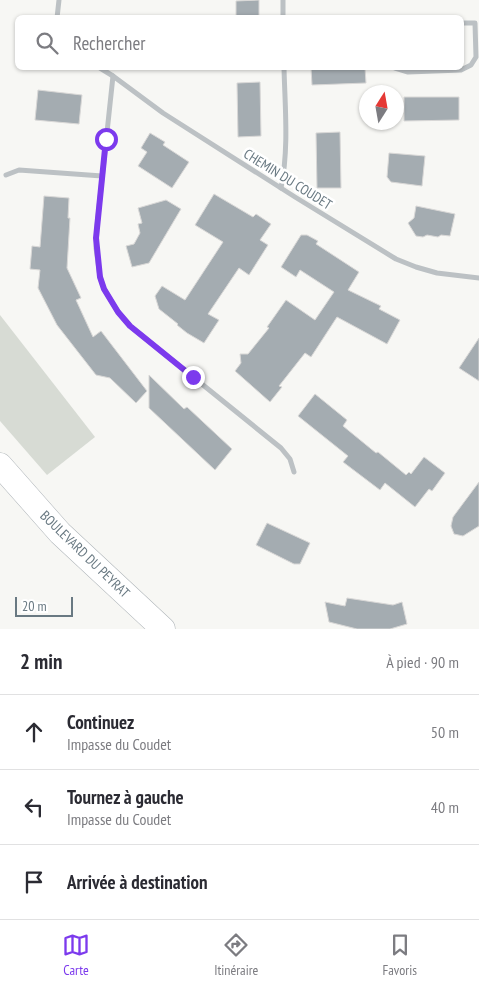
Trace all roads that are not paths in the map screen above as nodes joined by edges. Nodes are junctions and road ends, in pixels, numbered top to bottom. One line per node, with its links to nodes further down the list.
1 (58, 0): 3 (street)
2 (283, 0): 4 (street)
3 (57, 15)
4 (283, 15)
5 (464, 23): 6 (street)
6 (464, 68)
7 (103, 70): 11 (street, CHEMIN DU COUDET)
8 (284, 70): 14 (street)
9 (402, 70): 10 (street)
10 (461, 70)
11 (113, 76): 13 (street); 14 (street, CHEMIN DU COUDET)
12 (6, 175): 13 (street)
13 (102, 176): 17 (street)
14 (281, 188): 15 (street, CHEMIN DU COUDET)
15 (479, 278)
16 (0, 465): 18 (main road, BOULEVARD DU PEYRAT)
17 (294, 472)
18 (161, 626)

